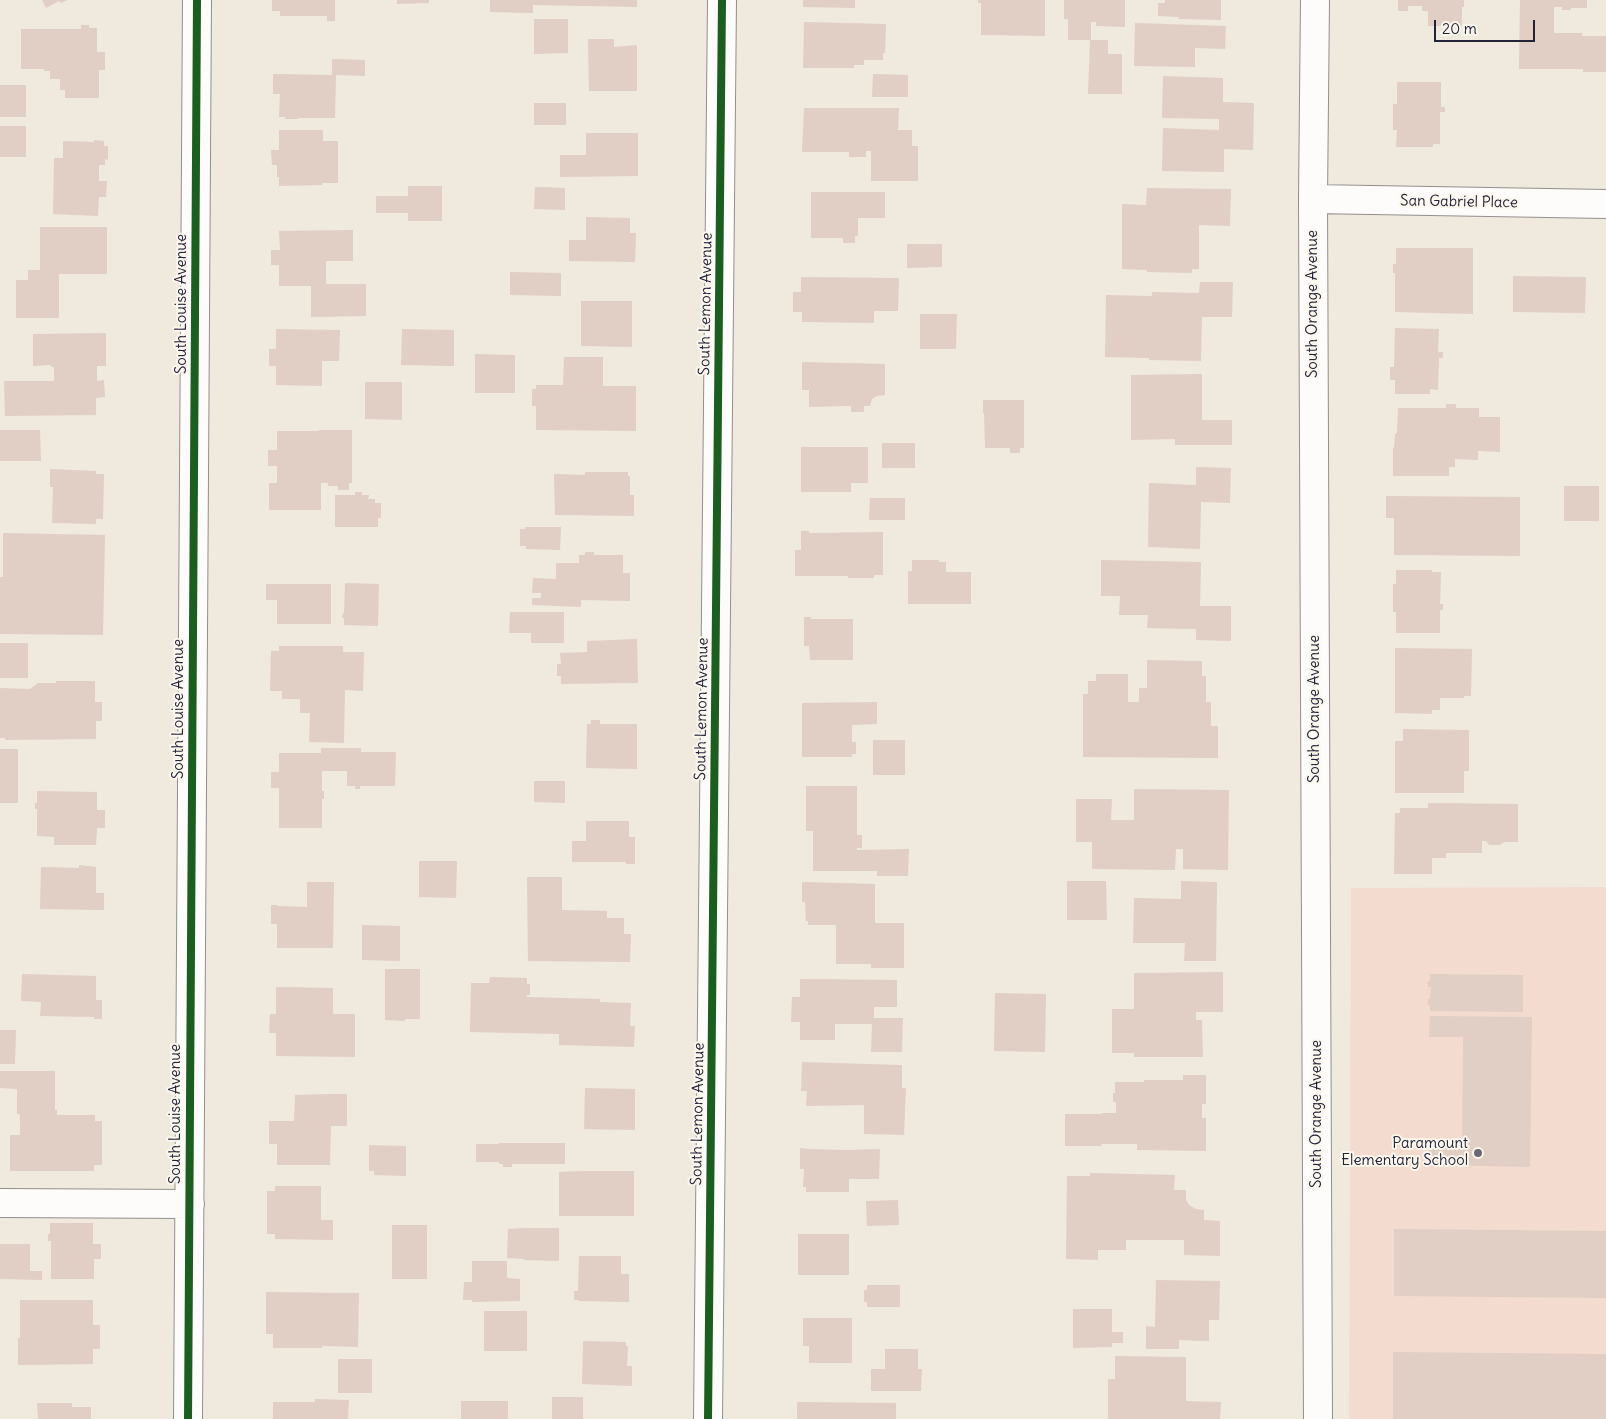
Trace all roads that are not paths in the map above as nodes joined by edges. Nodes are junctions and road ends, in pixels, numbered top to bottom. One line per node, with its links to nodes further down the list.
1 (198, 0): 7 (street, South Louise Avenue)
2 (722, 0): 9 (street, South Lemon Avenue)
3 (1315, 0): 4 (street, South Orange Avenue)
4 (1313, 199): 5 (street, San Gabriel Place); 10 (street, South Orange Avenue)
5 (1606, 204)
6 (0, 1202): 7 (street)
7 (190, 1204): 8 (street, South Louise Avenue)
8 (188, 1419)
9 (708, 1419)
10 (1318, 1419)

